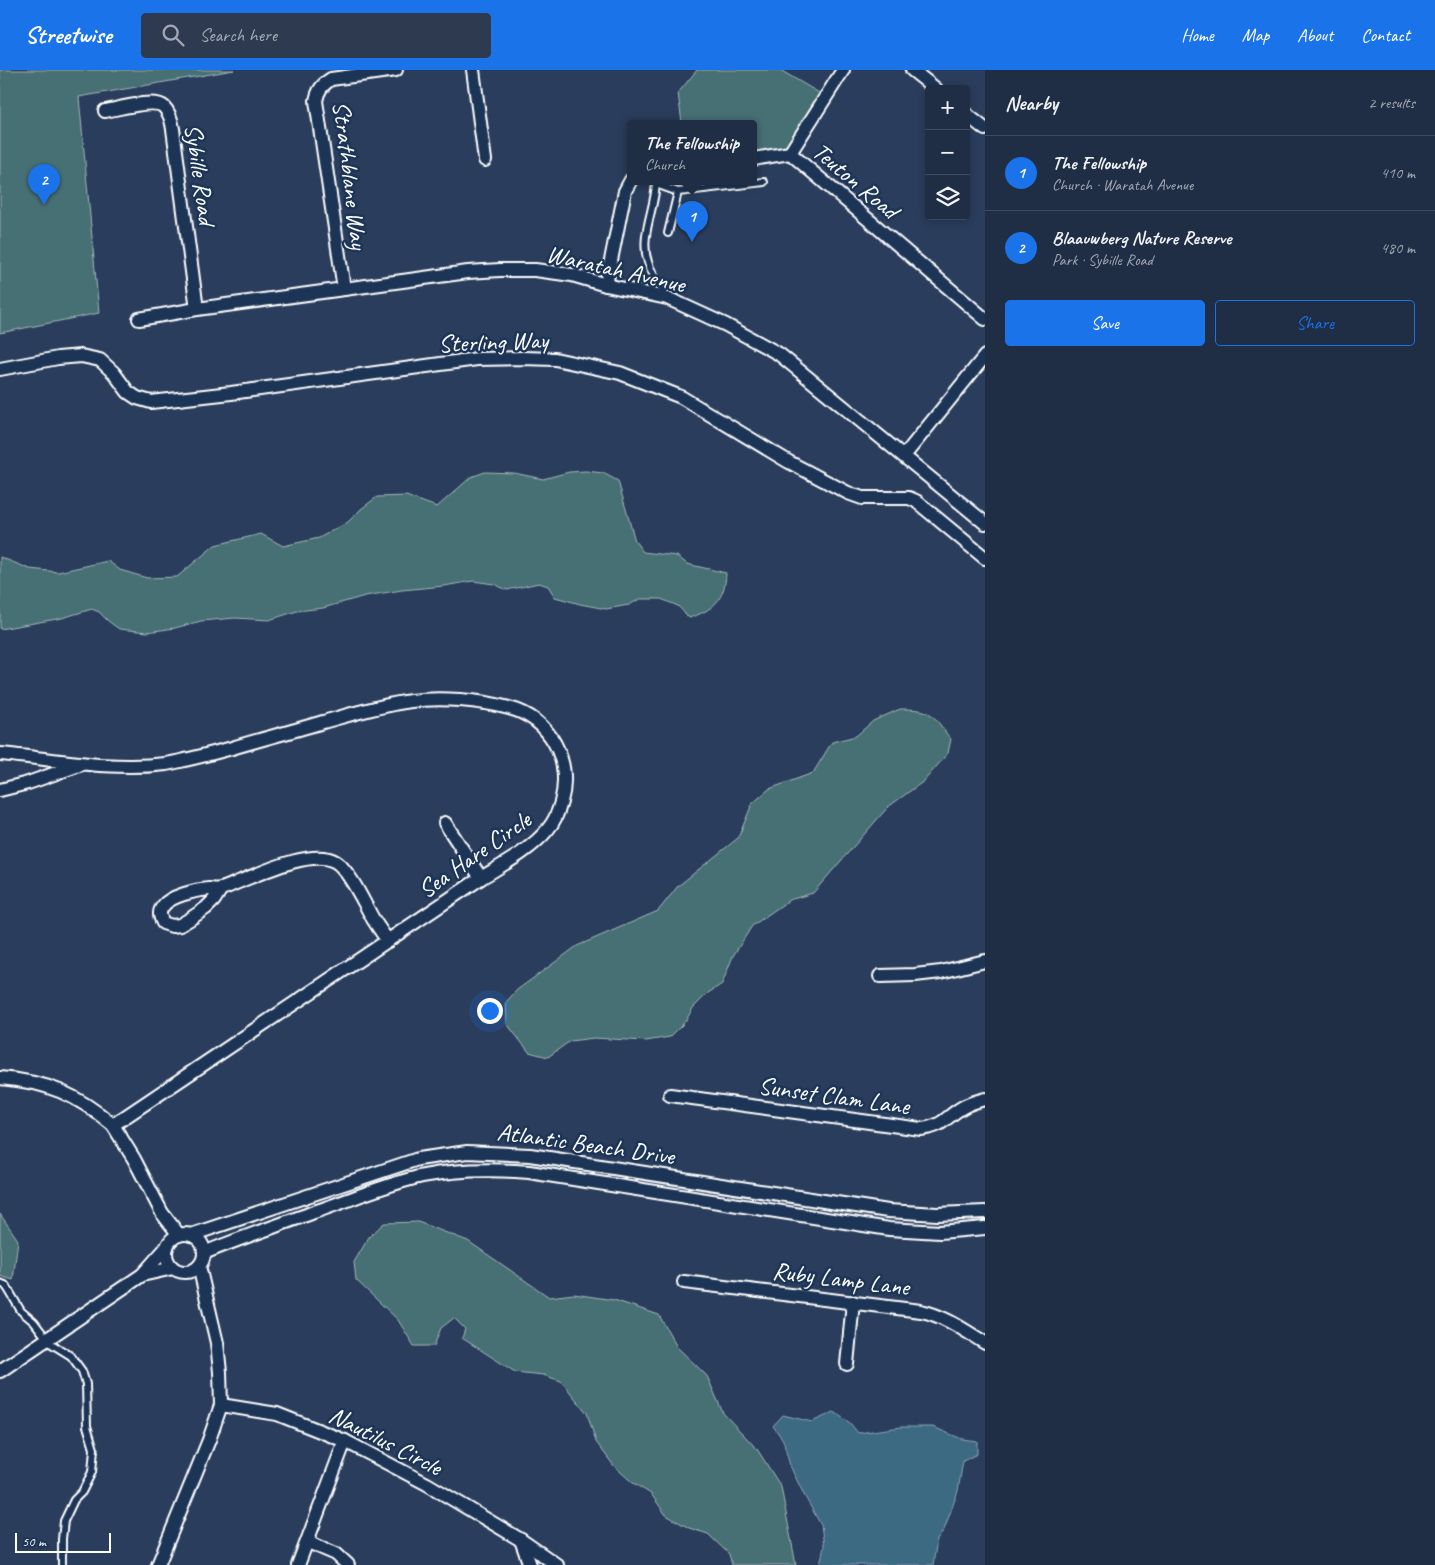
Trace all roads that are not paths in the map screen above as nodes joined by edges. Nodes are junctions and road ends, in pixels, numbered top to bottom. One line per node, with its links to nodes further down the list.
1 (396, 70): 21 (street, Strathblane Way)
2 (474, 70): 11 (street)
3 (843, 70): 9 (street)
4 (912, 70): 5 (street)
5 (931, 85)
6 (105, 111): 23 (street, Sybille Road)
7 (970, 117): 8 (street)
8 (985, 129)
9 (790, 154): 10 (street); 25 (street, Teuton Road)
10 (757, 158)
11 (485, 160)
12 (757, 182): 13 (lane)
13 (764, 182)
14 (628, 185): 20 (street)
15 (655, 185): 22 (lane)
16 (663, 185): 18 (lane)
17 (725, 185): 18 (lane)
18 (678, 192): 19 (lane)
19 (668, 233)
20 (606, 285): 21 (street, Waratah Avenue); 22 (street, Waratah Avenue)
21 (344, 288): 23 (street, Waratah Avenue)
22 (667, 298): 28 (street, Waratah Avenue)
23 (197, 309): 24 (street, Waratah Avenue)
24 (139, 319)
25 (985, 319)
26 (985, 356): 28 (street)
27 (0, 369): 30 (street, Sterling Way)
28 (904, 456): 29 (street, Waratah Avenue)
29 (985, 523)
30 (985, 558)
31 (0, 754): 32 (street, Sea Hare Circle)
32 (82, 764): 33 (street, Sea Hare Circle); 35 (street, Sea Hare Circle)
33 (0, 790)
34 (445, 823): 35 (street)
35 (481, 878): 37 (street, Sea Hare Circle)
36 (221, 889): 37 (street)
37 (388, 941): 43 (street, Sea Hare Circle)
38 (985, 961): 39 (street)
39 (880, 976)
40 (0, 1078): 43 (street)
41 (670, 1094): 42 (street, Sunset Clam Lane)
42 (985, 1099)
43 (113, 1125): 54 (street)
44 (530, 1154): 45 (street); 46 (street, Atlantic Beach Drive); 47 (street, Atlantic Beach Drive)
45 (529, 1172): 48 (street, Atlantic Beach Drive); 49 (street, Atlantic Beach Drive)
46 (370, 1176): 48 (street); 54 (street, Atlantic Beach Drive)
47 (702, 1182): 49 (street); 50 (street, Atlantic Beach Drive)
48 (376, 1191): 55 (street, Atlantic Beach Drive)
49 (698, 1199): 52 (street, Atlantic Beach Drive)
50 (872, 1208): 51 (street, Atlantic Beach Drive); 52 (street)
51 (985, 1212)
52 (870, 1225): 53 (street, Atlantic Beach Drive)
53 (985, 1228)
54 (177, 1240): 55 (street); 56 (street); 58 (street, Atlantic Beach Drive)
55 (204, 1253): 57 (street)
56 (173, 1268): 57 (street); 58 (street, Atlantic Beach Drive)
57 (194, 1269): 66 (street)
58 (142, 1275): 62 (street, Atlantic Beach Drive)
59 (684, 1282): 61 (street, Ruby Lamp Lane)
60 (0, 1284): 62 (lane)
61 (853, 1302): 63 (street, Ruby Lamp Lane); 64 (street)
62 (47, 1339): 65 (street, Atlantic Beach Drive); 70 (lane)
63 (985, 1343)
64 (847, 1364)
65 (0, 1371)
66 (221, 1405): 67 (street, Nautilus Circle); 71 (street)
67 (345, 1441): 68 (street, Nautilus Circle); 69 (street)
68 (521, 1540): 74 (street); 75 (street, Nautilus Circle)
69 (308, 1542): 72 (street); 73 (street)
70 (62, 1565)
71 (158, 1565)
72 (298, 1565)
73 (348, 1565)
74 (530, 1565)
75 (557, 1565)

